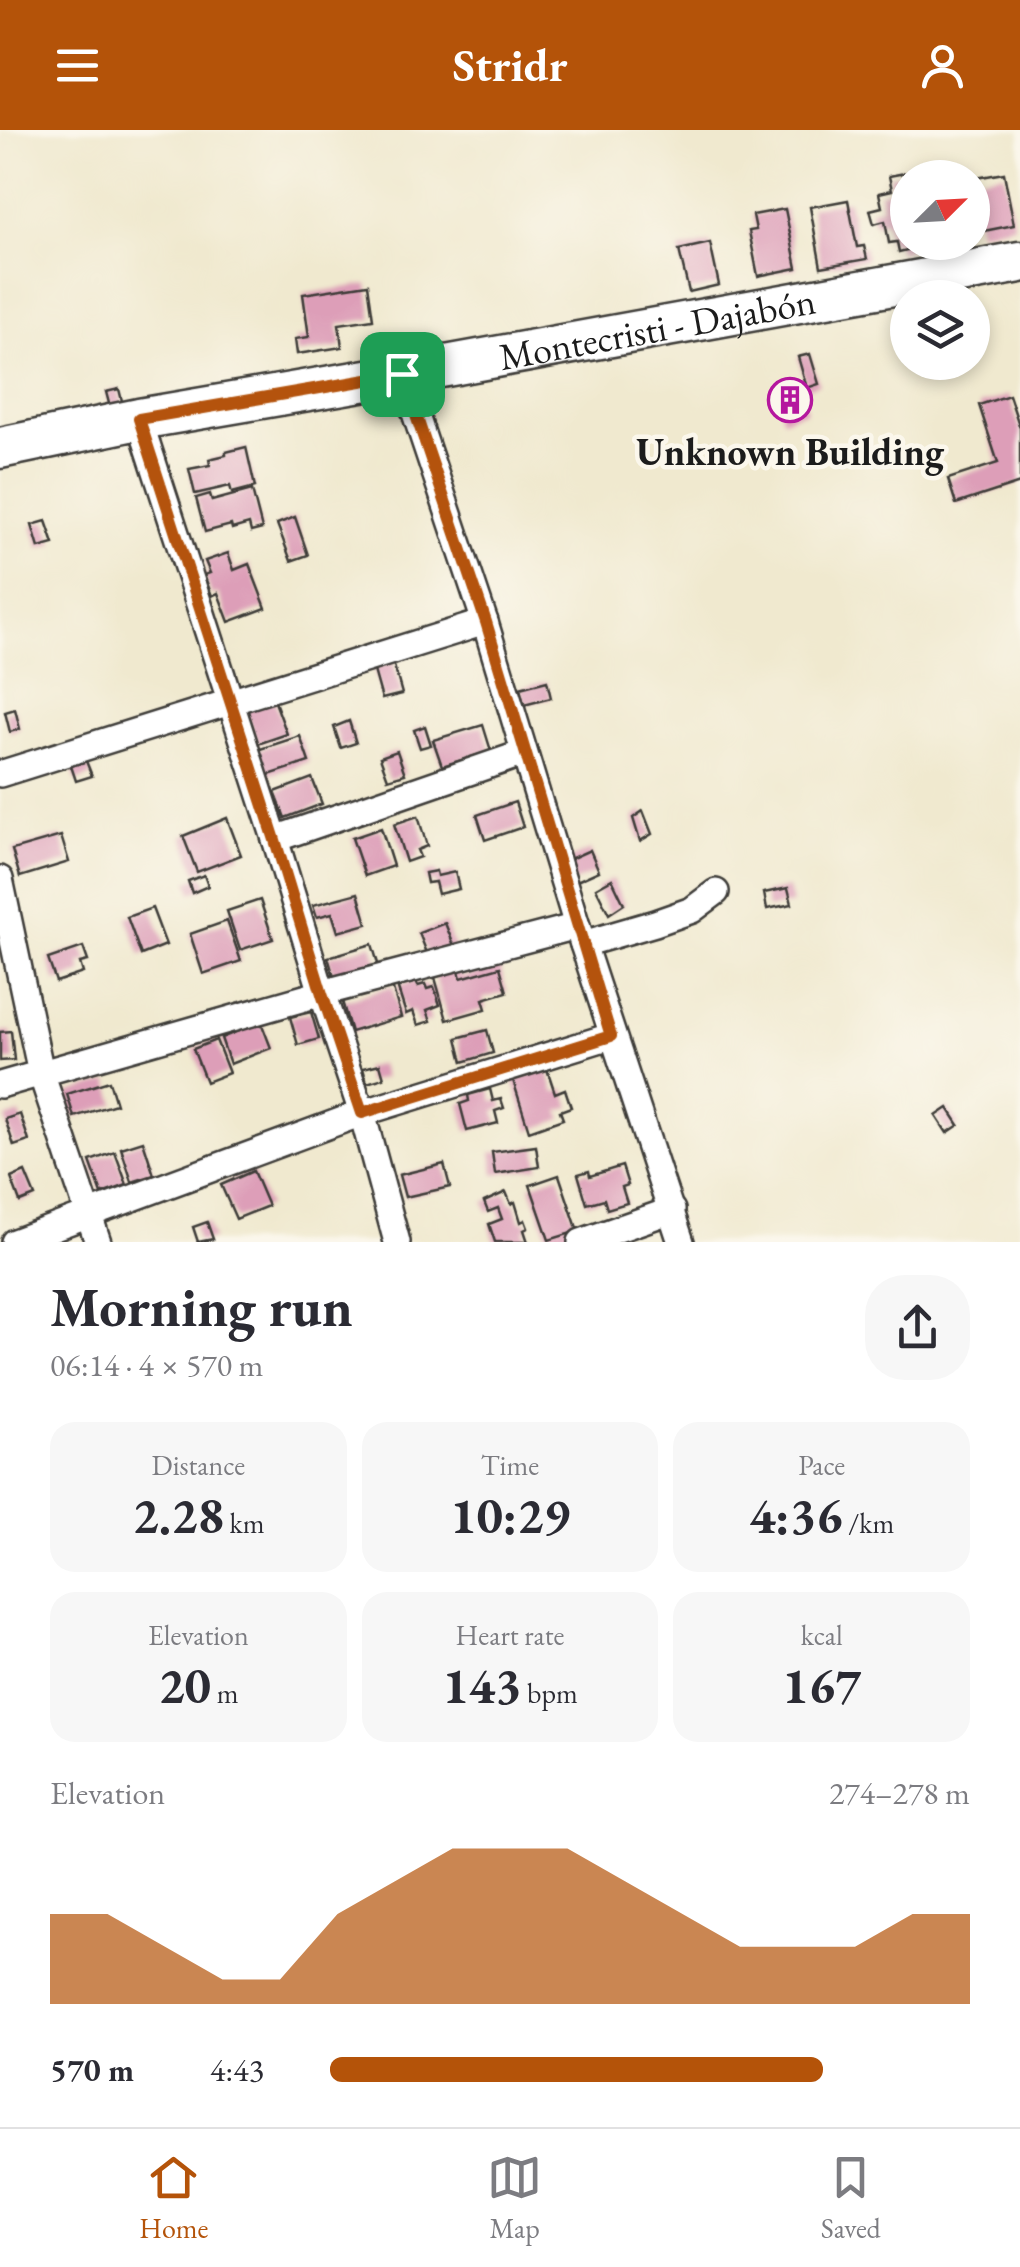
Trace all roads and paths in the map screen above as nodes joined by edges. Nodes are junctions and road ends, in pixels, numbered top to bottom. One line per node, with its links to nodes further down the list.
1 (1020, 262): 2 (main road, Montecristi - Dajabón)
2 (402, 374): 3 (main road, Montecristi - Dajabón); 5 (street)
3 (139, 419): 4 (main road, Montecristi - Dajabón); 6 (street)
4 (0, 448)
5 (486, 622): 6 (street); 7 (street)
6 (230, 703): 8 (street); 9 (street)
7 (524, 752): 9 (street); 12 (street)
8 (0, 774)
9 (275, 840): 13 (street)
10 (0, 879): 15 (street)
11 (716, 892): 12 (street)
12 (580, 935): 13 (street); 14 (street)
13 (322, 994): 15 (street); 17 (street)
14 (611, 1036): 17 (street); 18 (street)
15 (40, 1072): 16 (street); 19 (street)
16 (0, 1085)
17 (362, 1113): 19 (street); 22 (street)
18 (672, 1210): 23 (street); 24 (street)
19 (90, 1213): 20 (street); 21 (street)
20 (14, 1242)
21 (98, 1242)
22 (397, 1242)
23 (581, 1242)
24 (682, 1242)

